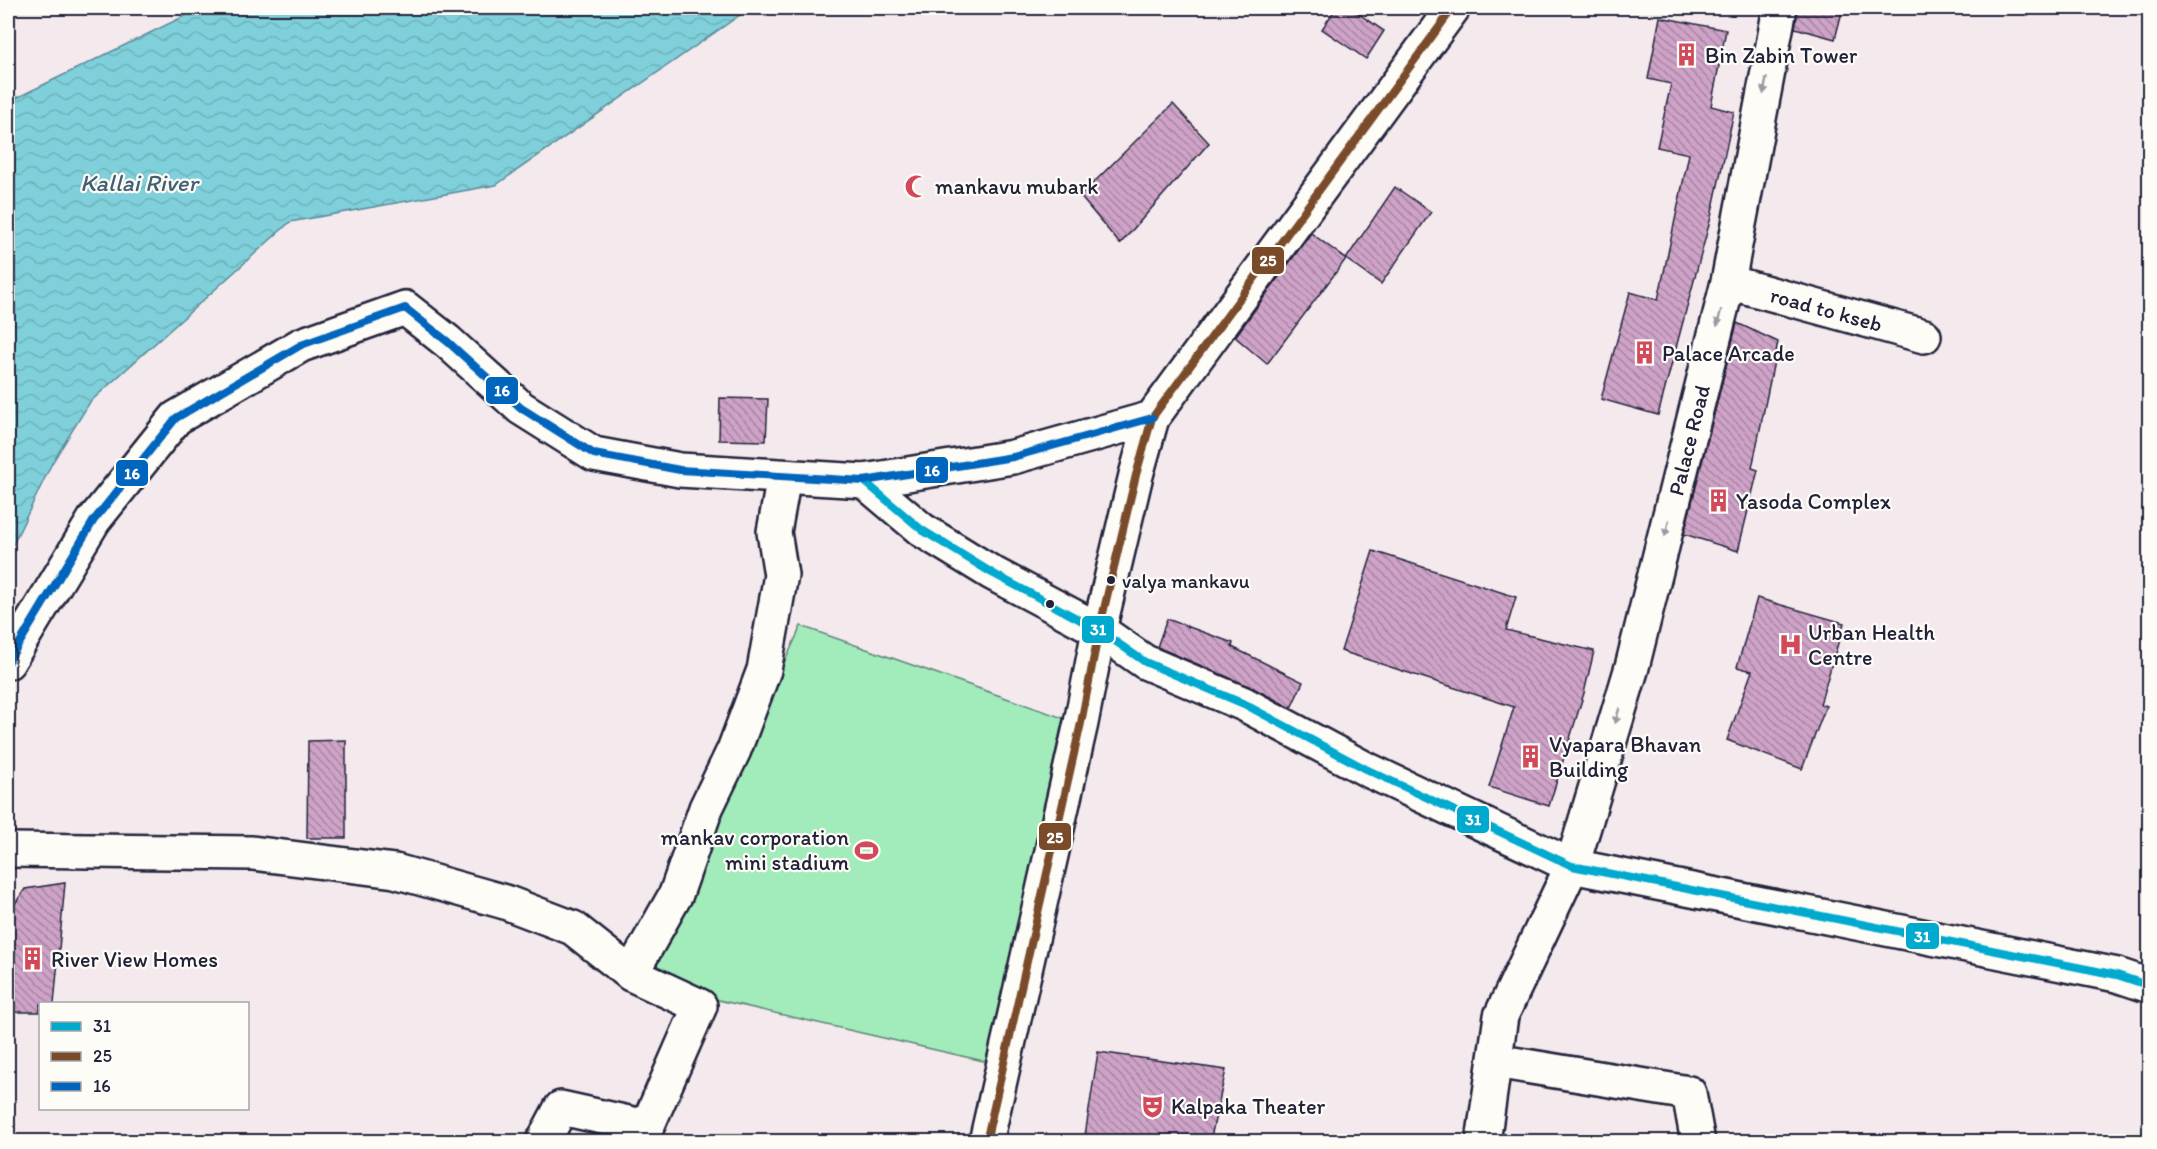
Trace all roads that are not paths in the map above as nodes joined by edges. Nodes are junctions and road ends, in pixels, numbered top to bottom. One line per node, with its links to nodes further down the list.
1 (1453, 8): 5 (street)
2 (1780, 8): 3 (street, Palace Road, one-way to 3)
3 (1728, 282): 4 (street, road to kseb); 11 (street, Palace Road, one-way to 11)
4 (1924, 336)
5 (1152, 418): 7 (street); 8 (street)
6 (784, 477): 7 (street); 9 (street); 12 (street)
7 (864, 481): 8 (street)
8 (1099, 630): 11 (street); 16 (street)
9 (8, 662)
10 (8, 850): 12 (street)
11 (1572, 866): 13 (street); 14 (street, Palace Road)
12 (631, 974): 15 (street)
13 (2150, 986)
14 (1495, 1061): 17 (street, Palace Road); 18 (street)
15 (543, 1142)
16 (986, 1142)
17 (1483, 1142)
18 (1698, 1142)

